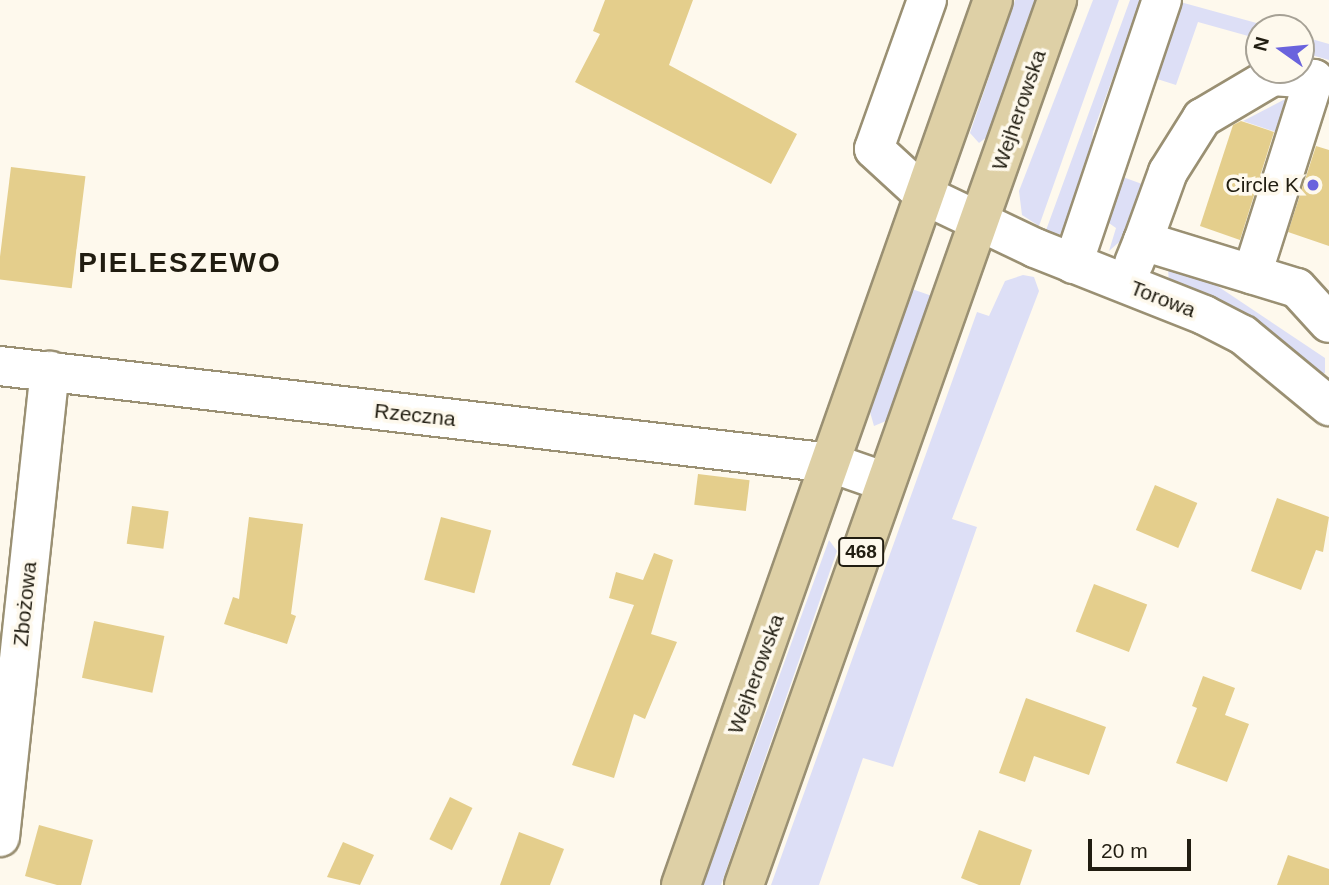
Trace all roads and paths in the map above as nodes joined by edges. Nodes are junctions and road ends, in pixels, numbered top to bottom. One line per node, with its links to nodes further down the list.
1 (927, 0): 5 (street)
2 (993, 0): 5 (main road, Wejherowska / 468)
3 (1058, 0): 6 (main road, Wejherowska / 468)
4 (1162, 0): 8 (street)
5 (924, 195): 6 (street); 15 (main road, Wejherowska / 468)
6 (980, 219): 8 (street, Torowa); 16 (main road, Wejherowska / 468)
7 (1143, 241): 9 (street); 9 (street); 10 (street)
8 (1073, 264): 10 (street, Torowa)
9 (1252, 274): 11 (street)
10 (1126, 284): 14 (street, Torowa)
11 (1329, 323)
12 (0, 366): 13 (street, Rzeczna)
13 (50, 371): 15 (street, Rzeczna); 17 (street, Zbożowa)
14 (1329, 406)
15 (831, 463): 16 (street); 18 (main road, Wejherowska / 468)
16 (886, 482): 19 (main road, Wejherowska / 468)
17 (0, 838)
18 (681, 885)
19 (744, 885)

